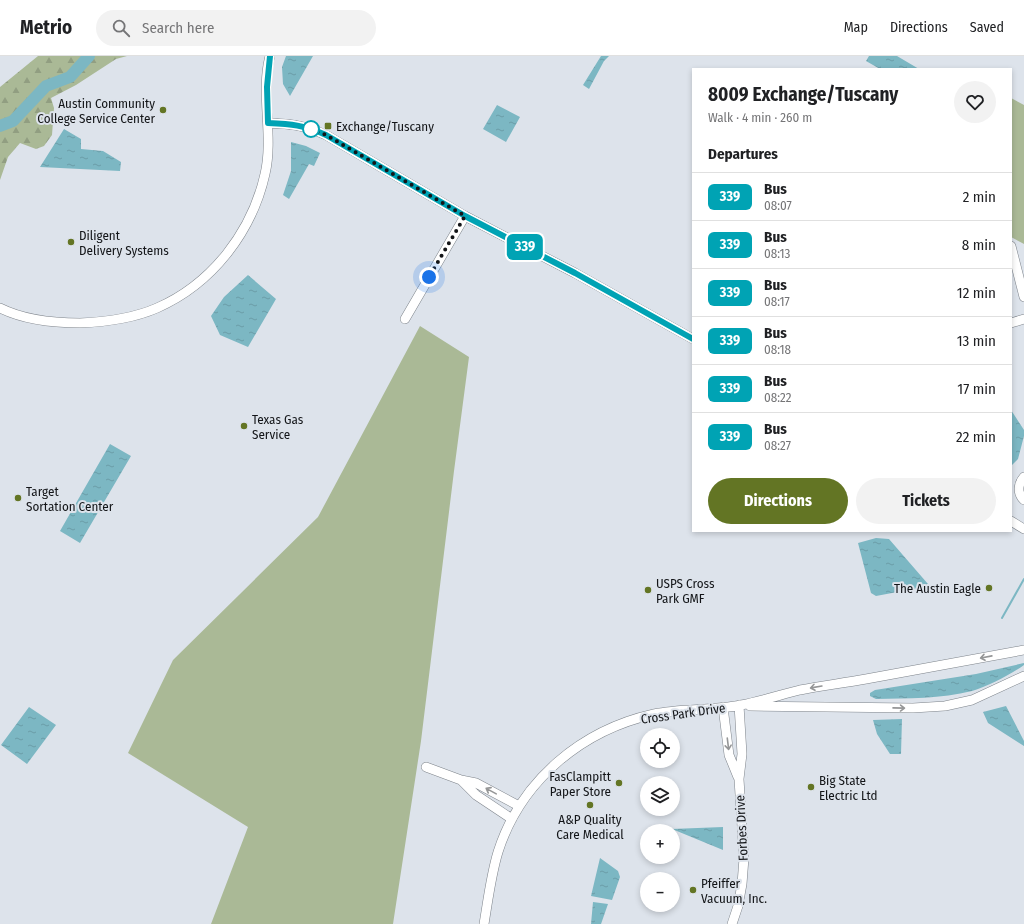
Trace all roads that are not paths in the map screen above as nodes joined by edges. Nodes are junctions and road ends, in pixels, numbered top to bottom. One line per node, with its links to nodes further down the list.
1 (270, 56): 2 (street)
2 (268, 123): 3 (street); 6 (street)
3 (465, 216): 7 (street); 10 (street)
4 (1012, 250): 5 (street)
5 (1024, 297)
6 (0, 308)
7 (405, 319)
8 (1024, 319): 9 (street)
9 (1012, 323)
10 (692, 338)
11 (1024, 477): 12 (street)
12 (1024, 500)
13 (1012, 521): 14 (street)
14 (1024, 529)
15 (1024, 650): 17 (street, Cross Park Drive, one-way to 17)
16 (1024, 676): 17 (street, Cross Park Drive, one-way to 16)
17 (739, 706): 18 (street, Cross Park Drive); 20 (street, Forbes Drive)
18 (723, 707): 20 (street, Forbes Drive, one-way to 20); 22 (street, Cross Park Drive)
19 (426, 767): 21 (street)
20 (739, 779): 25 (street, Forbes Drive)
21 (461, 780): 22 (street, one-way to 21); 23 (street)
22 (519, 806): 23 (street, Cross Park Drive)
23 (512, 818): 24 (street, Cross Park Drive)
24 (484, 924)
25 (732, 924)

